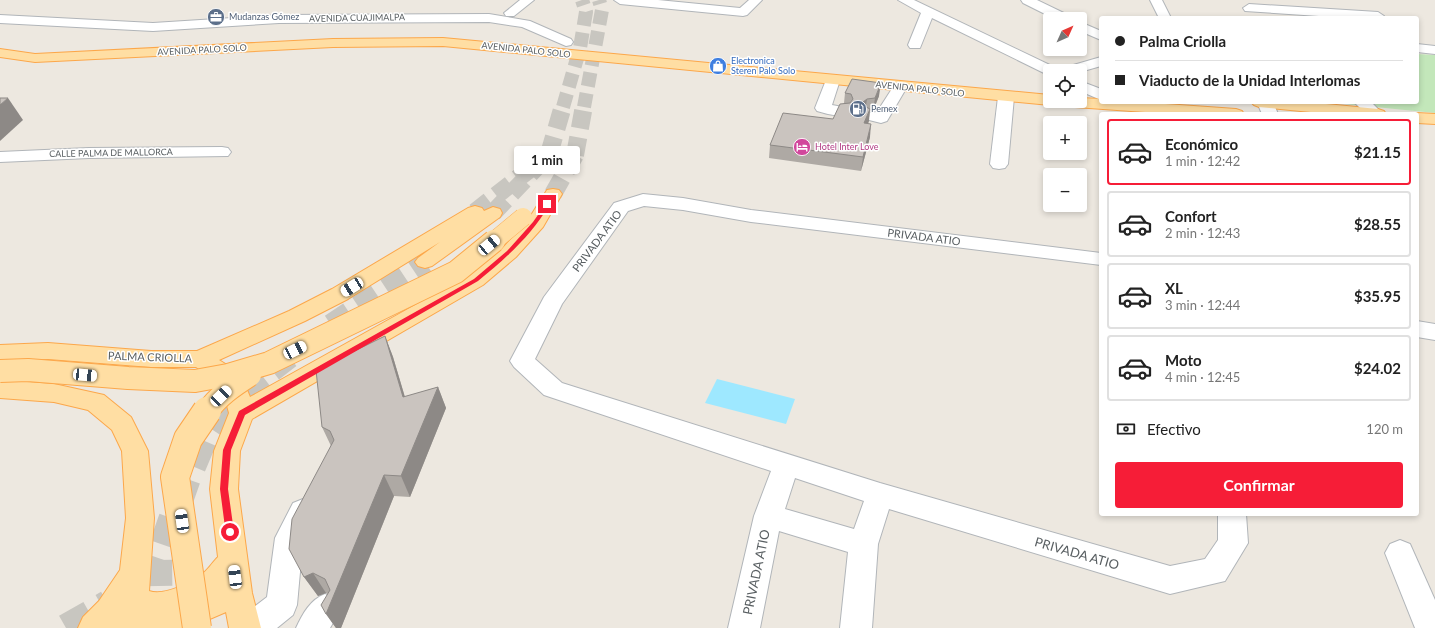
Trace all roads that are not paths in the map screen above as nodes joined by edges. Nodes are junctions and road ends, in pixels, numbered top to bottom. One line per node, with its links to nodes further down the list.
1 (528, 0): 13 (street)
2 (620, 0): 5 (street)
3 (756, 0): 5 (street)
4 (1156, 0): 14 (street)
5 (641, 1)
6 (909, 1): 11 (street)
7 (1058, 2): 8 (street)
8 (1034, 3): 12 (street)
9 (1367, 5): 16 (street)
10 (1249, 8): 15 (street)
11 (928, 12): 23 (street); 30 (street)
12 (1051, 12)
13 (510, 13)
14 (1164, 16)
15 (1365, 16)
16 (1379, 16)
17 (0, 19): 21 (street, AVENIDA CUAJIMALPA)
18 (1087, 29): 19 (street)
19 (1099, 35)
20 (255, 41): 21 (main road, AVENIDA PALO SOLO); 22 (main road, AVENIDA PALO SOLO); 26 (main road, AVENIDA PALO SOLO); 29 (main road, AVENIDA PALO SOLO)
21 (566, 42): 29 (main road, AVENIDA PALO SOLO)
22 (43, 44)
23 (915, 45)
24 (1419, 48): 25 (street)
25 (1435, 50)
26 (0, 53)
27 (1099, 62): 28 (street)
28 (1087, 65)
29 (761, 67): 31 (main road, AVENIDA PALO SOLO); 33 (main road, AVENIDA PALO SOLO)
30 (1043, 67)
31 (834, 80): 32 (main road, AVENIDA PALO SOLO); 41 (street)
32 (900, 87): 34 (main road, AVENIDA PALO SOLO); 45 (street)
33 (1043, 87)
34 (1006, 97): 35 (main road, AVENIDA PALO SOLO); 52 (street)
35 (1043, 100)
36 (1087, 102): 37 (main road)
37 (1099, 102)
38 (1130, 104): 42 (main road)
39 (1283, 104): 43 (main road)
40 (1364, 104): 44 (street)
41 (842, 111)
42 (1215, 112)
43 (1357, 112)
44 (1373, 112)
45 (871, 116)
46 (1419, 118): 47 (main road)
47 (1435, 119)
48 (1419, 131): 49 (main road)
49 (1435, 132)
50 (222, 152): 51 (street, CALLE PALMA DE MALLORCA)
51 (0, 157)
52 (999, 164)
53 (1099, 259): 63 (street, PRIVADA ATIO)
54 (425, 262): 58 (main road)
55 (1419, 329): 56 (street)
56 (1435, 332)
57 (0, 353): 58 (main road, PALMA CRIOLLA)
58 (200, 359): 62 (main road, PALMA CRIOLLA)
59 (268, 363): 60 (main road, bridge); 62 (main road, bridge); 75 (main road, bridge)
60 (0, 371)
61 (0, 389): 72 (main road)
62 (242, 413): 70 (main road)
63 (787, 464): 65 (street, PRIVADA ATIO); 66 (street, PRIVADA ATIO)
64 (315, 489): 77 (street)
65 (880, 495): 67 (street, PRIVADA ATIO); 68 (street)
66 (768, 516): 68 (street, PRIVADA ATIO); 78 (street, PRIVADA ATIO)
67 (1232, 516)
68 (863, 544): 79 (street)
69 (1400, 553): 80 (street)
70 (233, 562): 71 (main road); 72 (main road)
71 (237, 593): 74 (main road); 76 (main road)
72 (132, 601): 73 (main road)
73 (94, 628)
74 (152, 628)
75 (197, 628)
76 (245, 628)
77 (252, 628)
78 (744, 628)
79 (856, 628)
80 (1431, 628)

